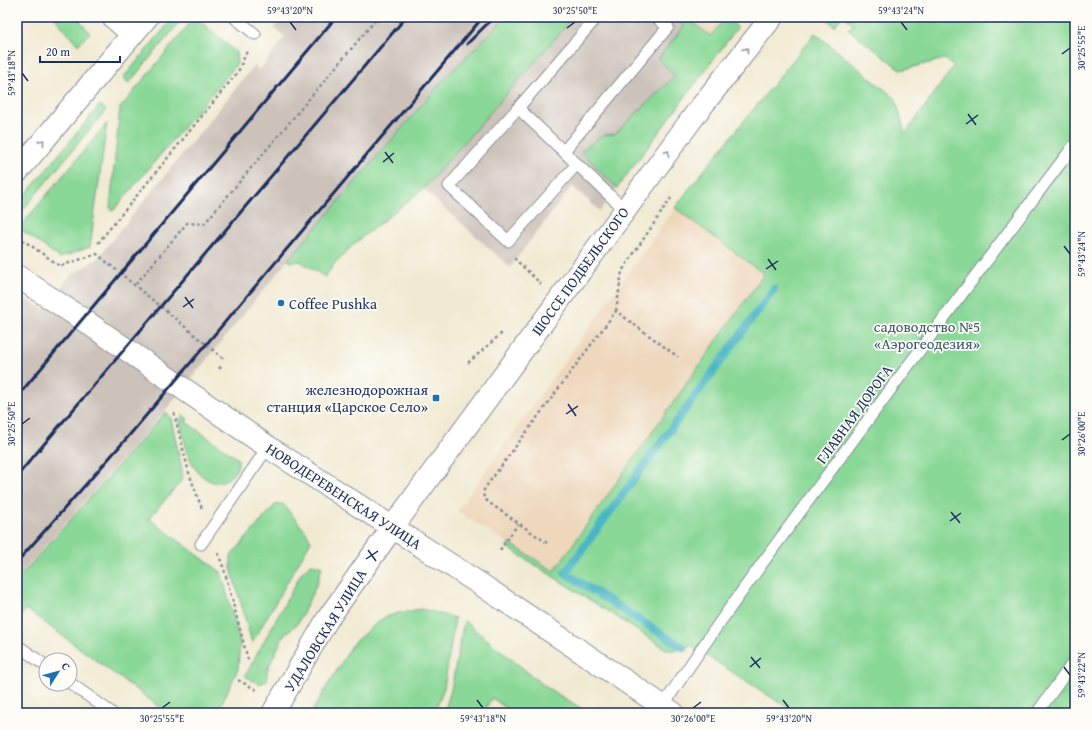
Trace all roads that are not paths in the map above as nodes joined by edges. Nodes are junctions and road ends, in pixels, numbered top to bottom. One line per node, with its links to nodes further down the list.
1 (113, 17): 7 (main road)
2 (147, 17): 7 (main road)
3 (234, 17): 8 (lane)
4 (597, 17): 9 (lane)
5 (656, 17): 11 (lane)
6 (772, 17): 14 (main road, ШОССЕ ПОДБЕЛЬСКОГО, one-way to 6)
7 (132, 34): 13 (main road, one-way to 7)
8 (255, 34)
9 (518, 108): 11 (lane); 12 (lane)
10 (1075, 144): 23 (lane, ГЛАВНАЯ ДОРОГА)
11 (564, 151): 12 (lane)
12 (577, 164): 14 (lane)
13 (17, 172)
14 (625, 210): 17 (main road, ШОССЕ ПОДБЕЛЬСКОГО)
15 (17, 276): 16 (main road, НОВОДЕРЕВЕНСКАЯ УЛИЦА)
16 (268, 447): 17 (main road, НОВОДЕРЕВЕНСКАЯ УЛИЦА); 18 (lane)
17 (392, 528): 23 (main road, НОВОДЕРЕВЕНСКАЯ УЛИЦА); 25 (main road, УДАЛОВСКАЯ УЛИЦА)
18 (201, 544)
19 (17, 645): 20 (lane)
20 (38, 660)
21 (1075, 660): 26 (lane)
22 (78, 689): 24 (lane)
23 (668, 710)
24 (112, 713)
25 (274, 713)
26 (1037, 713)

